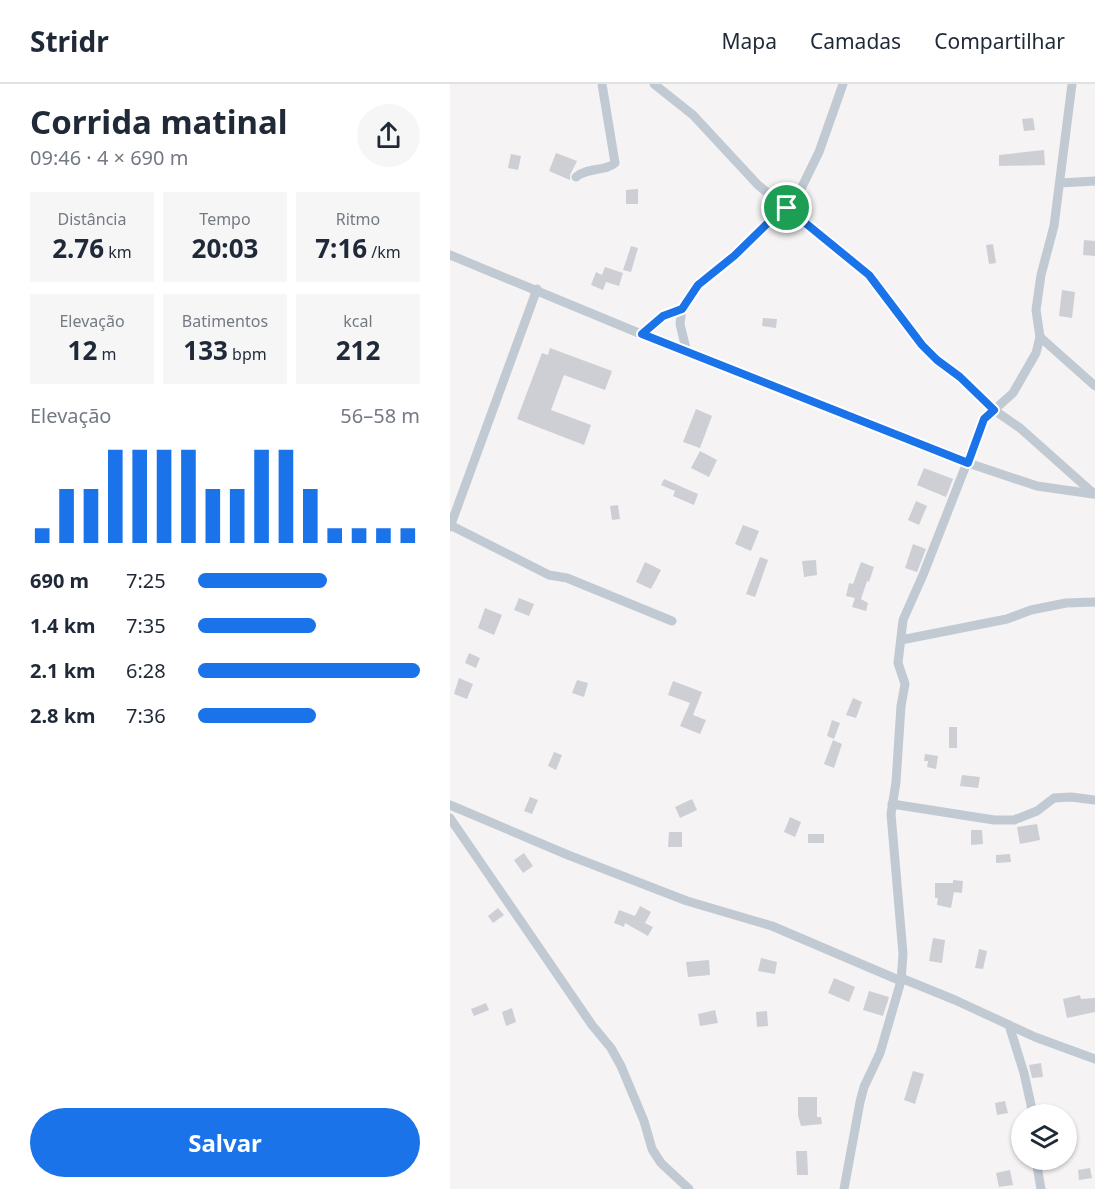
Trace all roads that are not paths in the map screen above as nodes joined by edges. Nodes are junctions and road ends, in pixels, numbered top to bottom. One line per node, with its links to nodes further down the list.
1 (602, 84): 5 (street)
2 (654, 84): 8 (street)
3 (843, 84): 8 (street)
4 (1072, 84): 7 (street)
5 (576, 177)
6 (1095, 181): 7 (street)
7 (1060, 183): 13 (street)
8 (787, 208): 11 (street); 16 (street)
9 (450, 255): 10 (street)
10 (537, 289): 12 (street); 19 (street)
11 (682, 309): 12 (street); 14 (street)
12 (642, 334): 14 (street)
13 (1040, 337): 15 (street); 16 (street)
14 (687, 353): 17 (street)
15 (1095, 386)
16 (994, 410): 17 (street); 18 (street)
17 (968, 463): 18 (street); 22 (street)
18 (1094, 495)
19 (450, 526): 21 (street)
20 (1095, 602): 22 (street)
21 (672, 621)
22 (901, 640): 24 (street)
23 (1095, 800): 24 (street)
24 (892, 804): 27 (street)
25 (450, 805): 27 (street)
26 (450, 818): 32 (street)
27 (901, 980): 28 (street); 33 (street)
28 (1009, 1025): 29 (street); 30 (street)
29 (1095, 1059)
30 (1031, 1104)
31 (1038, 1170): 34 (street)
32 (689, 1189)
33 (844, 1189)
34 (1041, 1189)

